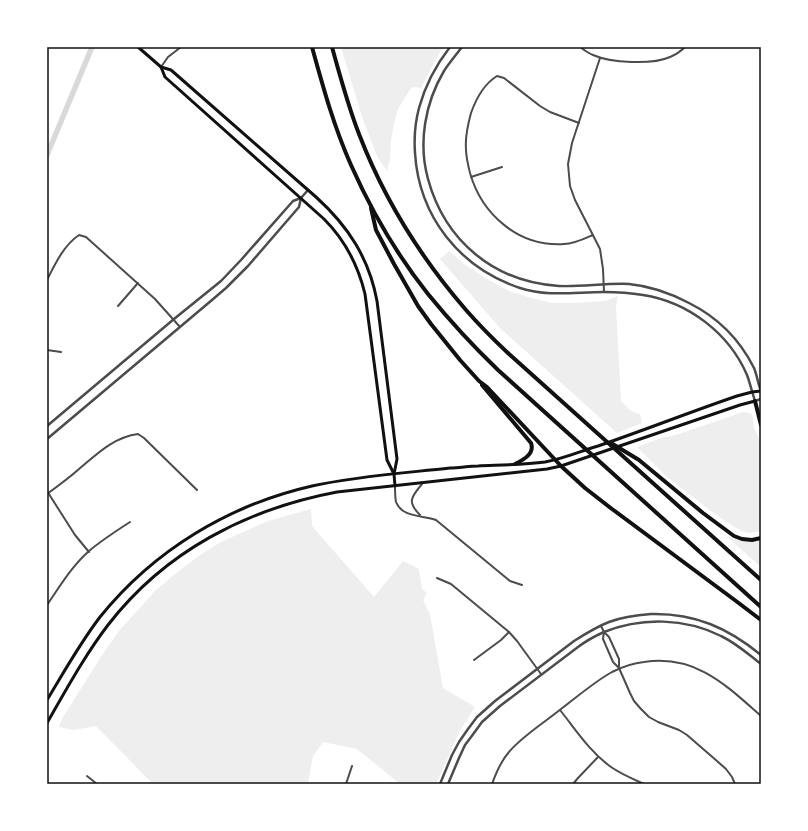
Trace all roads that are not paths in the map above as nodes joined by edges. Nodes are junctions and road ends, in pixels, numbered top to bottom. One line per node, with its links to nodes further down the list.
1 (138, 47): 10 (main road)
2 (181, 47): 10 (street)
3 (312, 47): 16 (highway)
4 (332, 47): 34 (highway)
5 (450, 47): 21 (street)
6 (462, 47): 20 (street)
7 (580, 47): 9 (street)
8 (685, 47): 9 (street)
9 (600, 58): 11 (street)
10 (161, 67): 14 (main road); 15 (main road)
11 (578, 122): 13 (street); 17 (street)
12 (502, 167): 13 (street)
13 (471, 177): 17 (street)
14 (308, 190): 15 (street); 39 (main road)
15 (301, 198): 23 (street); 24 (street); 39 (main road)
16 (370, 204): 27 (highway); 52 (highway)
17 (593, 235): 20 (street)
18 (47, 280): 19 (street)
19 (138, 283): 22 (street); 23 (street)
20 (604, 284): 21 (street); 28 (street)
21 (604, 292): 29 (street)
22 (118, 306)
23 (174, 319): 24 (street); 33 (street)
24 (180, 327): 35 (street)
25 (47, 350): 26 (street)
26 (61, 352)
27 (479, 381): 36 (highway); 37 (highway)
28 (761, 391): 29 (main road)
29 (752, 392): 31 (street); 36 (main road)
30 (761, 399): 31 (street)
31 (754, 401): 32 (highway); 38 (main road)
32 (761, 425)
33 (47, 426)
34 (602, 437): 46 (highway); 49 (highway)
35 (47, 439)
36 (555, 460): 37 (main road); 38 (highway)
37 (515, 464): 39 (main road)
38 (561, 466): 40 (main road); 53 (highway)
39 (394, 474): 41 (main road); 63 (main road)
40 (422, 483): 41 (main road); 44 (street)
41 (395, 486): 44 (street); 66 (main road)
42 (197, 490): 43 (street)
43 (47, 493): 47 (street)
44 (420, 516): 50 (street)
45 (130, 522): 47 (street)
46 (761, 538)
47 (89, 552): 51 (street)
48 (437, 578): 55 (street)
49 (761, 580)
50 (522, 585)
51 (47, 605)
52 (761, 607)
53 (761, 620)
54 (601, 626): 56 (street); 57 (street); 60 (street)
55 (509, 632): 58 (street); 60 (street)
56 (604, 632): 59 (street); 61 (street); 61 (street); 62 (street)
57 (761, 655)
58 (474, 660)
59 (761, 664)
60 (537, 668): 62 (street); 72 (street)
61 (619, 668): 64 (street); 65 (street); 77 (street)
62 (542, 674): 73 (street)
63 (47, 700)
64 (560, 710): 67 (street); 74 (street)
65 (761, 716)
66 (47, 723)
67 (598, 756): 75 (street); 76 (street)
68 (352, 766): 71 (street)
69 (87, 776): 70 (street)
70 (97, 784)
71 (346, 784)
72 (440, 784)
73 (448, 784)
74 (492, 784)
75 (573, 784)
76 (644, 784)
77 (735, 784)

